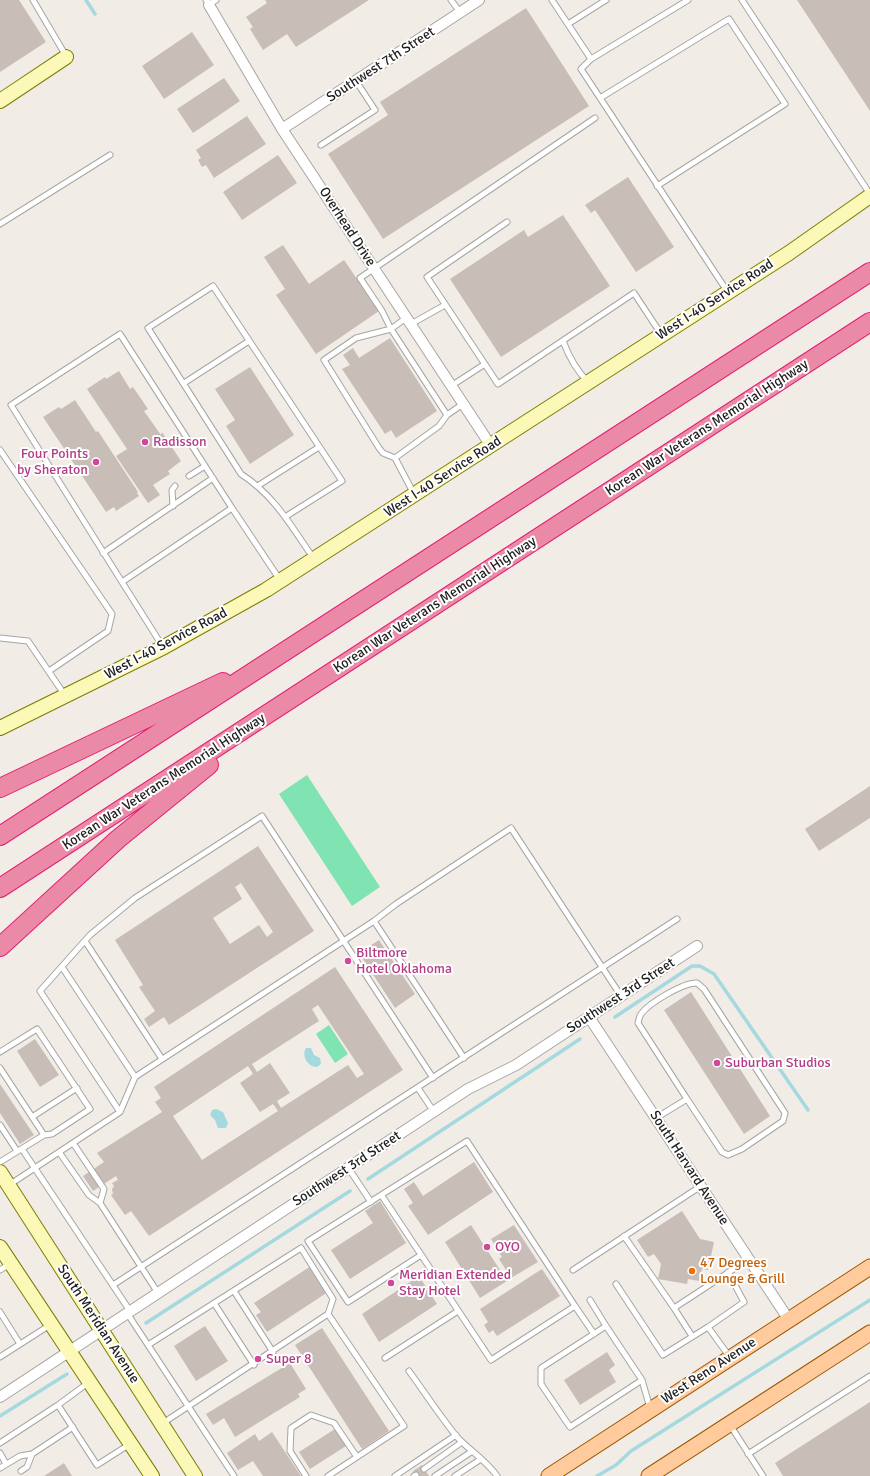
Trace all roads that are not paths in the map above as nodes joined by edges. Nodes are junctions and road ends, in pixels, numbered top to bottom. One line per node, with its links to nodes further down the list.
1 (33, 0): 11 (lane)
2 (451, 0): 9 (lane)
3 (479, 0): 9 (street, Southwest 7th Street)
4 (552, 0): 10 (lane)
5 (606, 0): 10 (lane)
6 (688, 0): 12 (lane)
7 (742, 0): 21 (lane)
8 (211, 2): 17 (street, Overhead Drive)
9 (460, 12): 13 (street, Southwest 7th Street)
10 (568, 24): 12 (lane)
11 (66, 56): 15 (street)
12 (591, 59): 14 (lane)
13 (356, 81): 17 (street, Southwest 7th Street); 18 (lane)
14 (600, 98): 20 (lane); 20 (lane)
15 (0, 101)
16 (595, 118): 24 (lane)
17 (282, 129): 24 (street, Overhead Drive)
18 (321, 145)
19 (110, 155): 23 (lane)
20 (656, 186): 26 (lane)
21 (870, 195): 26 (street, West I-40 Service Road)
22 (507, 222): 27 (lane)
23 (0, 224)
24 (373, 268): 28 (street, Overhead Drive); 30 (lane)
25 (870, 272): 59 (highway)
26 (728, 292): 31 (street, West I-40 Service Road)
27 (445, 305): 28 (lane); 34 (lane)
28 (409, 321): 30 (lane); 37 (street, Overhead Drive)
29 (870, 322): 62 (highway, Korean War Veterans Memorial Highway)
30 (391, 329): 39 (lane); 43 (lane)
31 (662, 335): 33 (lane); 35 (street, West I-40 Service Road)
32 (249, 341): 36 (lane); 36 (lane); 41 (lane)
33 (563, 341): 34 (lane); 35 (lane)
34 (485, 364): 37 (lane)
35 (584, 378): 40 (street, West I-40 Service Road)
36 (184, 383): 47 (lane)
37 (451, 386): 38 (street, Overhead Drive)
38 (463, 404): 39 (lane); 40 (street, Overhead Drive)
39 (447, 415): 43 (lane)
40 (491, 446): 49 (street, West I-40 Service Road)
41 (319, 447): 47 (lane); 52 (lane)
42 (0, 450): 60 (lane)
43 (395, 458): 49 (lane)
44 (205, 466): 45 (lane); 46 (lane); 53 (lane)
45 (188, 476)
46 (213, 478): 50 (lane); 51 (lane)
47 (258, 485): 52 (lane)
48 (175, 486): 50 (lane)
49 (415, 495): 54 (street, West I-40 Service Road)
50 (173, 506): 53 (lane)
51 (232, 508): 55 (lane); 56 (lane)
52 (285, 517): 54 (lane)
53 (103, 552): 56 (lane)
54 (315, 559): 55 (street, West I-40 Service Road)
55 (280, 581): 58 (street, West I-40 Service Road)
56 (122, 582): 58 (lane)
57 (0, 638): 60 (lane)
58 (164, 647): 61 (street, West I-40 Service Road)
59 (278, 657): 64 (highway); 65 (highway)
60 (49, 671): 61 (lane)
61 (66, 696): 63 (street, West I-40 Service Road)
62 (283, 705): 66 (highway, Korean War Veterans Memorial Highway); 72 (highway)
63 (0, 728)
64 (0, 788)
65 (0, 836)
66 (0, 888)
67 (677, 919): 74 (lane)
68 (374, 921): 70 (lane); 74 (lane); 78 (lane)
69 (85, 941): 70 (lane); 73 (lane); 79 (lane)
70 (343, 941): 79 (lane); 82 (lane)
71 (697, 946): 75 (street, Southwest 3rd Street)
72 (0, 947)
73 (62, 967): 81 (lane); 86 (lane)
74 (603, 967): 75 (lane); 78 (lane)
75 (621, 996): 76 (street, Southwest 3rd Street)
76 (589, 1017): 87 (street, Southwest 3rd Street); 89 (street, South Harvard Avenue)
77 (0, 1052): 83 (lane)
78 (464, 1058): 82 (lane)
79 (162, 1059): 81 (lane)
80 (0, 1068): 88 (lane)
81 (135, 1077): 86 (lane)
82 (434, 1078): 84 (lane)
83 (76, 1088): 88 (lane); 91 (lane)
84 (418, 1088): 87 (lane); 109 (lane)
85 (687, 1099): 85 (lane); 89 (lane)
86 (120, 1112): 92 (lane)
87 (434, 1112): 97 (street, Southwest 3rd Street)
88 (32, 1117): 91 (lane)
89 (656, 1118): 99 (street, South Harvard Avenue)
90 (0, 1125): 93 (lane)
91 (44, 1135): 93 (lane)
92 (73, 1143): 94 (lane); 103 (lane)
93 (20, 1150): 95 (lane); 96 (lane)
94 (59, 1152): 96 (lane); 103 (lane)
95 (0, 1162)
96 (35, 1168): 100 (lane); 114 (lane)
97 (349, 1169): 102 (lane); 116 (street, Southwest 3rd Street)
98 (0, 1172): 100 (street, South Meridian Avenue)
99 (701, 1186): 104 (lane); 107 (street, South Harvard Avenue)
100 (4, 1189): 129 (street, South Meridian Avenue)
101 (382, 1196): 102 (lane); 106 (lane); 119 (lane)
102 (371, 1202): 106 (lane)
103 (100, 1203): 109 (lane)
104 (624, 1236): 111 (lane); 120 (lane)
105 (0, 1247): 108 (street)
106 (421, 1255): 121 (lane)
107 (748, 1259): 112 (lane); 125 (street, South Harvard Avenue)
108 (5, 1267): 126 (street)
109 (141, 1267): 114 (lane); 116 (lane)
110 (870, 1267): 125 (main road, West Reno Avenue)
111 (572, 1270)
112 (728, 1272): 120 (lane); 128 (lane)
113 (616, 1284): 132 (lane)
114 (113, 1285): 123 (lane)
115 (234, 1291): 118 (lane); 124 (lane); 136 (lane)
116 (158, 1293): 123 (street, Southwest 3rd Street)
117 (590, 1300): 127 (lane)
118 (214, 1303): 134 (lane); 140 (lane)
119 (575, 1306): 121 (lane); 131 (lane)
120 (674, 1308): 132 (lane)
121 (458, 1311): 138 (lane)
122 (0, 1312): 133 (lane)
123 (129, 1312): 129 (street, Southwest 3rd Street); 134 (lane)
124 (328, 1314): 136 (lane); 160 (lane)
125 (789, 1320): 139 (main road, West Reno Avenue)
126 (51, 1324): 133 (lane); 135 (street)
127 (606, 1326): 131 (lane); 143 (lane)
128 (708, 1327): 132 (lane); 139 (lane)
129 (102, 1329): 135 (street, Southwest 3rd Street); 149 (street, South Meridian Avenue)
130 (870, 1333): 150 (main road)
131 (594, 1334): 143 (lane)
132 (692, 1336)
133 (20, 1344): 137 (lane)
134 (148, 1345): 147 (lane)
135 (70, 1351): 144 (street); 145 (street, Southwest 3rd Street)
136 (273, 1352): 140 (lane)
137 (0, 1356)
138 (385, 1358)
139 (730, 1358): 148 (main road, West Reno Avenue)
140 (254, 1365): 147 (lane)
141 (409, 1371): 152 (lane)
142 (870, 1376): 159 (lane)
143 (642, 1380): 148 (lane)
144 (90, 1381): 146 (lane); 155 (street)
145 (0, 1397)
146 (58, 1405): 151 (lane); 154 (lane)
147 (188, 1406): 149 (lane); 168 (lane)
148 (650, 1409): 175 (main road, West Reno Avenue)
149 (162, 1424): 167 (street, South Meridian Avenue)
150 (729, 1424): 159 (lane); 176 (main road)
151 (74, 1428): 155 (lane); 158 (lane)
152 (456, 1435): 153 (lane); 171 (lane)
153 (462, 1442): 156 (lane); 164 (lane)
154 (0, 1443)
155 (131, 1444): 166 (street)
156 (471, 1452): 161 (lane); 172 (lane)
157 (0, 1453): 162 (lane)
158 (32, 1454): 162 (lane); 165 (lane)
159 (748, 1454): 177 (lane)
160 (357, 1457): 169 (lane); 170 (lane)
161 (481, 1459): 173 (lane); 174 (lane)
162 (6, 1464): 163 (lane)
163 (0, 1468)
164 (424, 1469)
165 (21, 1471)
166 (152, 1476)
167 (195, 1476)
168 (234, 1476)
169 (306, 1476)
170 (328, 1476)
171 (395, 1476)
172 (435, 1476)
173 (455, 1476)
174 (497, 1476)
175 (549, 1476)
176 (649, 1476)
177 (763, 1476)

